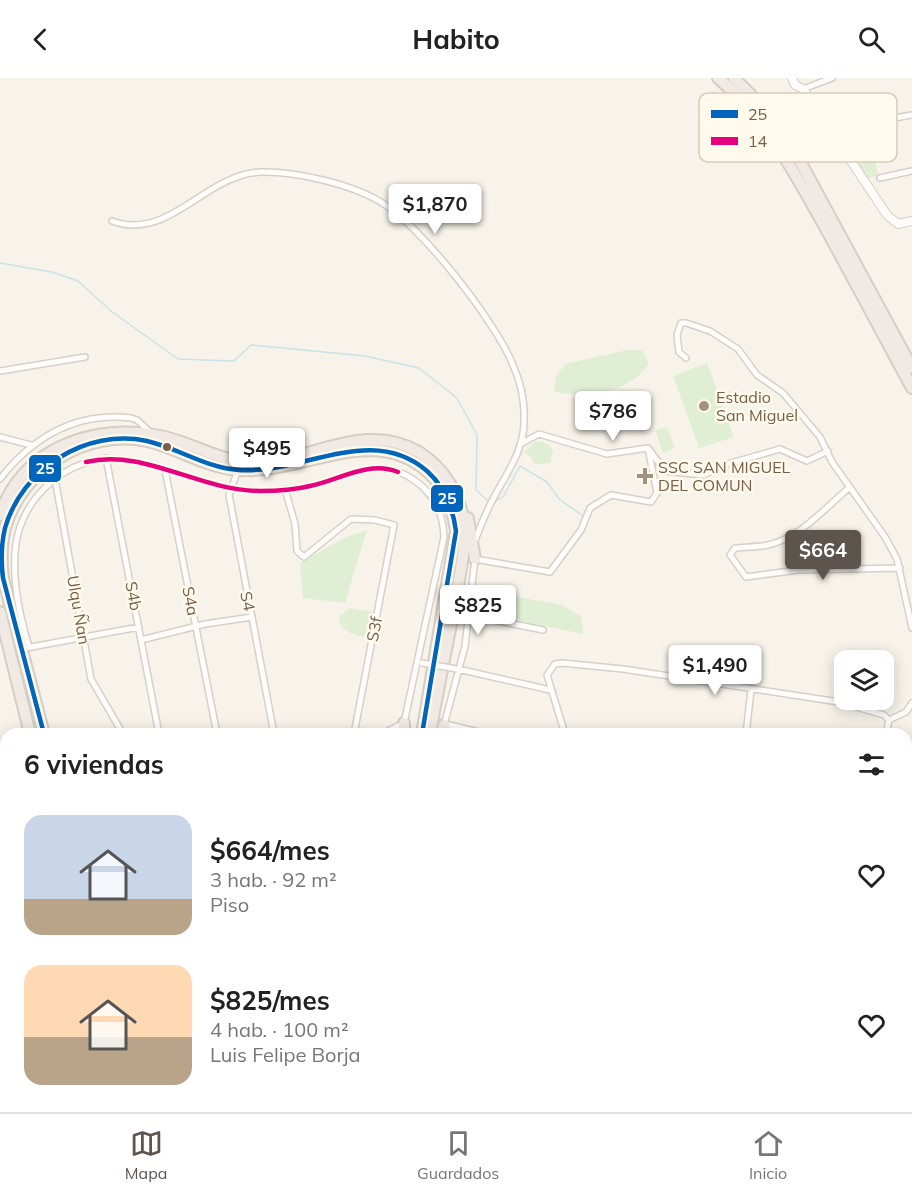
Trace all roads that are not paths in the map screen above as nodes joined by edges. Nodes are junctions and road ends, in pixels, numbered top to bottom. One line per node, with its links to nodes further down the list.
1 (718, 78): 6 (highway)
2 (734, 78): 7 (highway)
3 (792, 78): 5 (street)
4 (832, 78): 5 (street)
5 (803, 89): 8 (street)
6 (735, 93)
7 (749, 93)
8 (806, 93)
9 (912, 115): 10 (street)
10 (897, 118)
11 (788, 162): 22 (highway)
12 (800, 162): 20 (highway)
13 (851, 162): 17 (street)
14 (912, 171): 15 (street)
15 (880, 178)
16 (112, 221): 25 (street)
17 (912, 221)
18 (85, 357): 21 (street)
19 (686, 358): 28 (street)
20 (912, 368)
21 (0, 371)
22 (912, 388)
23 (154, 435): 26 (street); 37 (highway); 38 (highway)
24 (0, 437): 26 (street)
25 (520, 444): 27 (street); 39 (street)
26 (31, 445): 32 (street)
27 (648, 448): 28 (street); 40 (street)
28 (828, 451): 34 (street)
29 (106, 458): 30 (street); 33 (street); 46 (street, S4b)
30 (165, 470): 36 (street); 45 (street, S4a)
31 (238, 470): 36 (street); 52 (highway); 67 (highway)
32 (0, 479)
33 (55, 479): 49 (street, Ulqu Ñan); 52 (street)
34 (850, 488): 41 (street); 41 (street)
35 (285, 489): 36 (street); 53 (street); 65 (street, S3f)
36 (229, 490): 44 (street, S4)
37 (1, 508)
38 (460, 508): 39 (highway); 68 (highway)
39 (474, 544): 40 (highway)
40 (475, 559): 43 (street)
41 (900, 568): 47 (street)
42 (0, 612): 51 (highway)
43 (469, 615): 48 (street); 54 (street)
44 (252, 617): 45 (street); 64 (street, S4)
45 (196, 626): 50 (street); 63 (street, S4a)
46 (139, 627): 49 (street); 50 (street, S4b)
47 (912, 628)
48 (543, 630)
49 (84, 638): 52 (street); 61 (street, Ulqu Ñan)
50 (141, 640): 62 (street, S4b)
51 (4, 647): 59 (highway)
52 (24, 648): 60 (highway)
53 (419, 662): 54 (street, bridge); 66 (street)
54 (459, 669): 55 (street); 69 (street)
55 (550, 690): 56 (street); 70 (street)
56 (751, 690): 58 (street); 71 (street)
57 (912, 703): 58 (street)
58 (889, 720): 72 (street)
59 (28, 728)
60 (43, 728)
61 (120, 728)
62 (158, 728)
63 (216, 728)
64 (273, 728)
65 (355, 728)
66 (404, 728)
67 (423, 728)
68 (431, 728)
69 (444, 728)
70 (563, 728)
71 (747, 728)
72 (887, 728)

